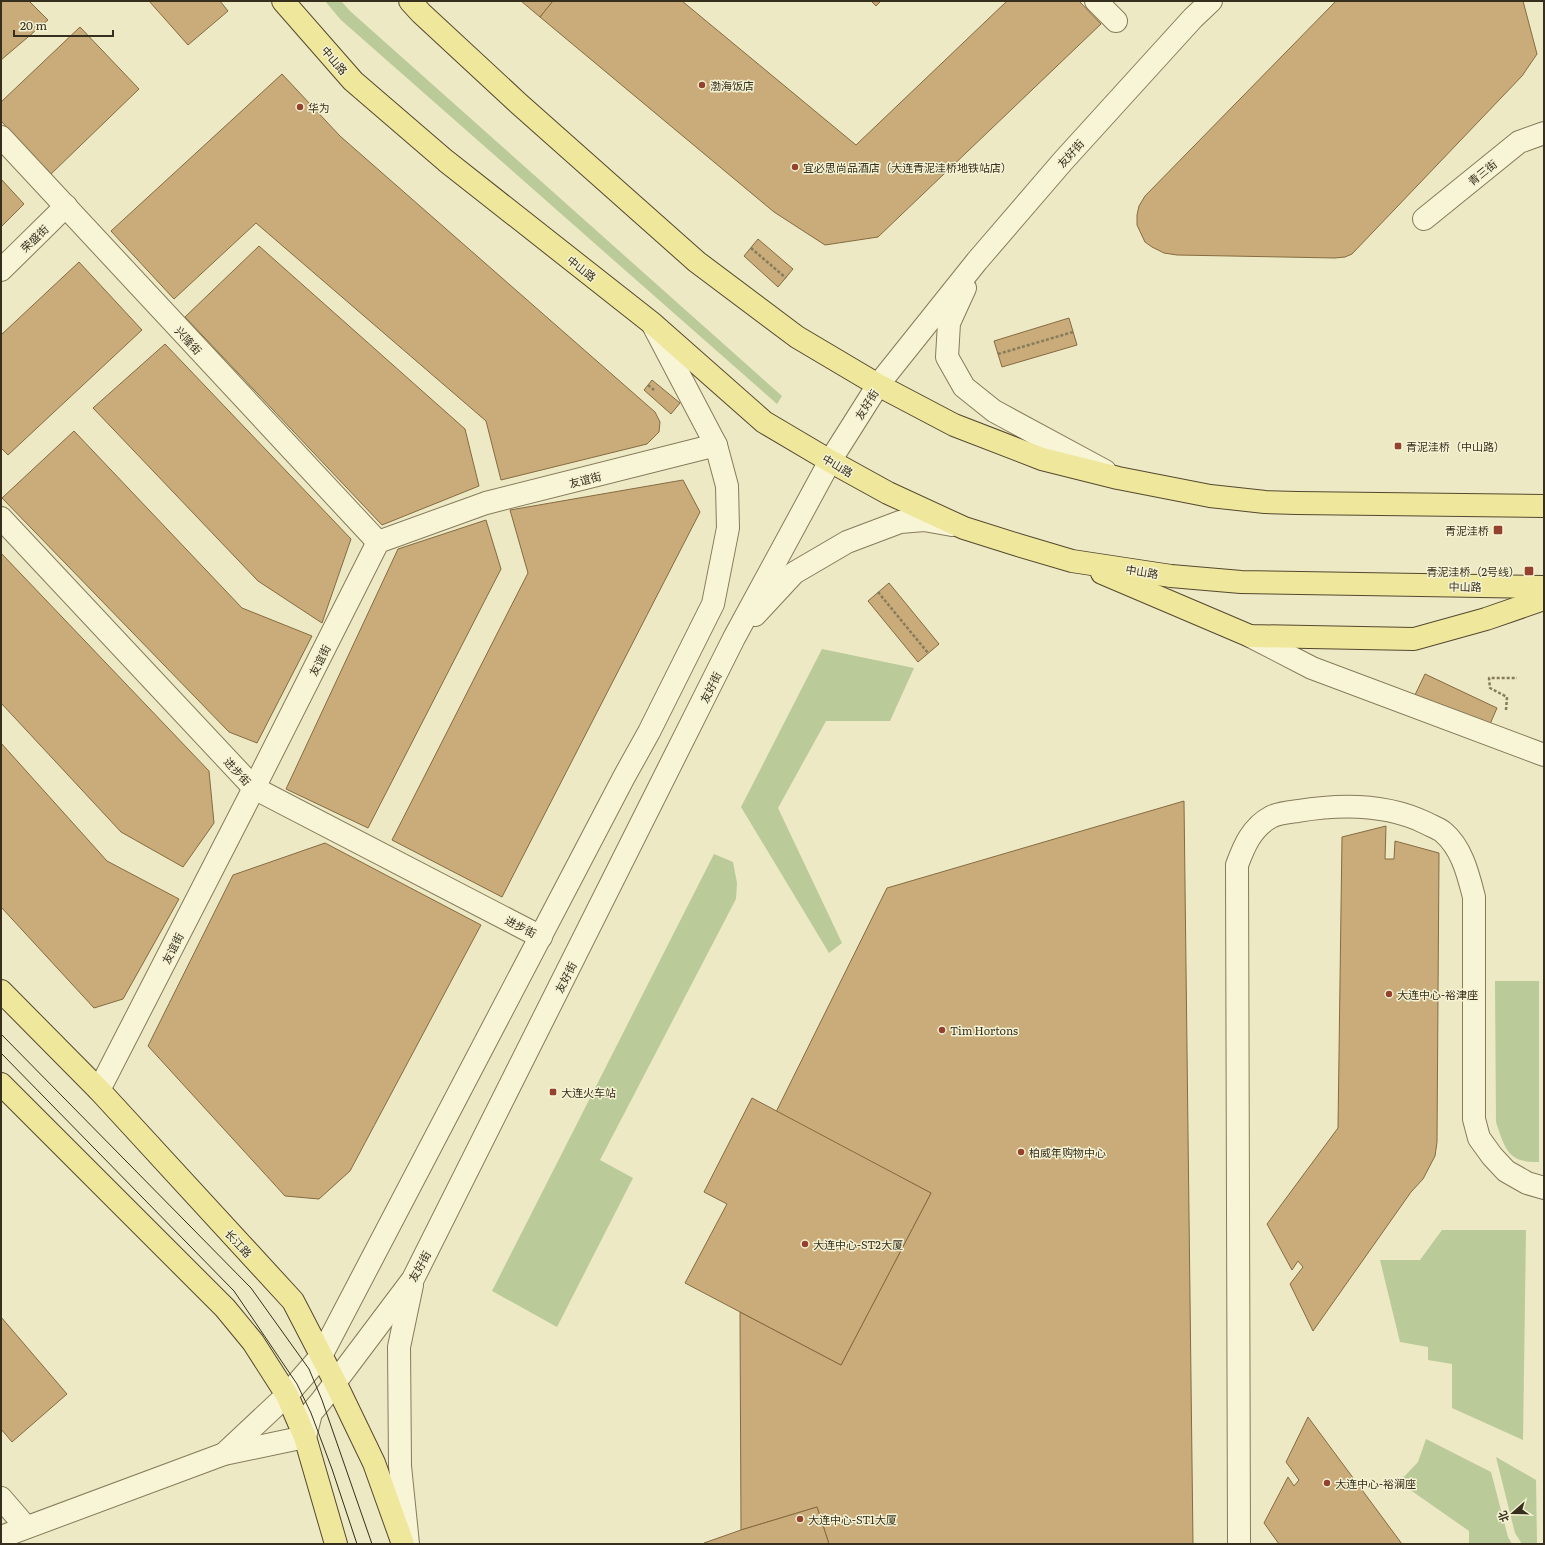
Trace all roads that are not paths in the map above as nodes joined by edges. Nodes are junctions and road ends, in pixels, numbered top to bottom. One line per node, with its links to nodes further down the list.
1 (283, 1): 12 (main road, 中山路)
2 (410, 1): 13 (main road)
3 (1096, 1): 5 (street)
4 (1211, 1): 10 (street, 友好街)
5 (1116, 21)
6 (1544, 133): 9 (street, 青三街)
7 (1, 137): 8 (street, 兴隆街)
8 (66, 206): 11 (street, 荣盛街); 20 (street, 兴隆街)
9 (1424, 219)
10 (977, 261): 13 (street, 友好街); 16 (street)
11 (1, 270)
12 (652, 324): 14 (street); 15 (main road, 中山路)
13 (878, 385): 15 (street, 友好街); 16 (main road)
14 (716, 445): 20 (street, 友谊街); 28 (street)
15 (830, 461): 19 (main road, 中山路); 25 (street, 友好街)
16 (1118, 478): 17 (main road)
17 (1544, 506)
18 (1, 518): 27 (street, 进步街)
19 (964, 528): 21 (main road, 中山路); 25 (street)
20 (378, 542): 27 (street, 友谊街)
21 (1072, 561): 22 (main road, 中山路); 24 (main road)
22 (1544, 587)
23 (1544, 599): 24 (main road)
24 (1250, 636): 26 (street)
25 (734, 638): 33 (street, 友好街)
26 (1544, 755)
27 (254, 788): 28 (street, 进步街); 31 (street, 友谊街)
28 (541, 937): 34 (street)
29 (1, 991): 31 (main road, 长江路)
30 (1, 1084): 36 (main road)
31 (99, 1090): 34 (main road, 长江路)
32 (1544, 1188): 45 (street)
33 (413, 1279): 35 (street, 友好街); 44 (street)
34 (321, 1356): 35 (main road, 长江路); 36 (street)
35 (335, 1382): 37 (street, 友好街); 43 (main road, 长江路)
36 (287, 1395): 37 (main road); 38 (street)
37 (305, 1437): 38 (street); 42 (main road)
38 (224, 1454): 40 (street)
39 (1, 1498): 40 (street)
40 (26, 1527): 41 (street)
41 (1, 1537)
42 (336, 1544)
43 (403, 1544)
44 (408, 1544)
45 (1238, 1544)

